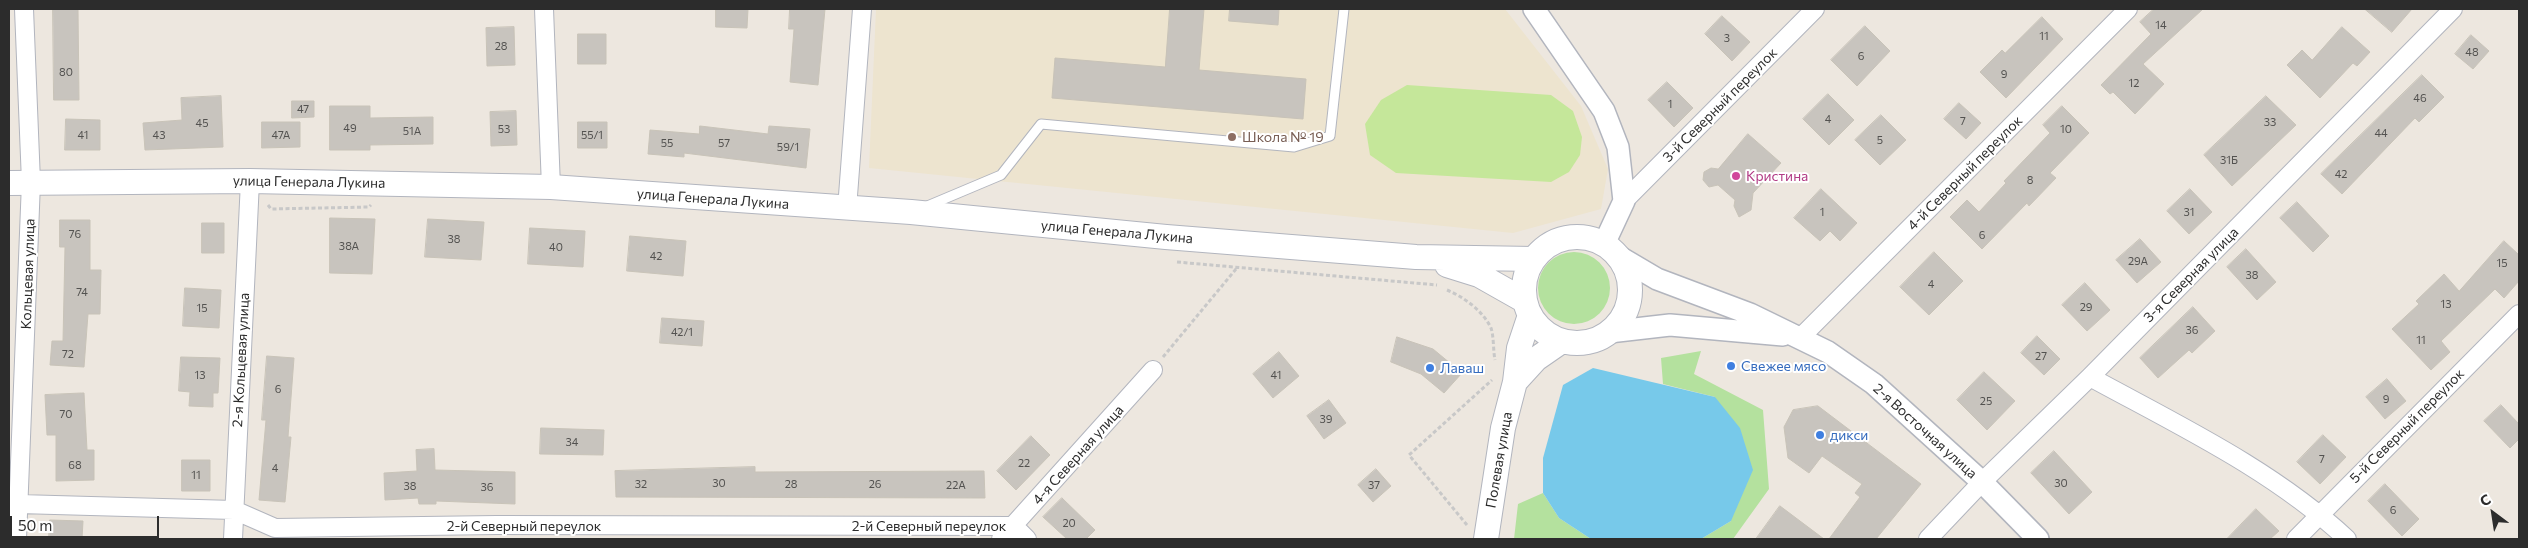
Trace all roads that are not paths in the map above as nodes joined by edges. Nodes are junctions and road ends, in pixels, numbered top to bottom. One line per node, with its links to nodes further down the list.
1 (24, 9): 9 (street, Кольцевая улица)
2 (544, 9): 11 (street)
3 (862, 9): 13 (street)
4 (1344, 9): 14 (lane)
5 (1534, 9): 12 (street)
6 (1815, 9): 12 (street, 3-й Северный переулок)
7 (2128, 9): 21 (street, 4-й Северный переулок)
8 (2453, 9): 24 (street, 3-я Северная улица)
9 (20, 182): 10 (main road, улица Генерала Лукина); 27 (street, Кольцевая улица)
10 (249, 186): 11 (main road, улица Генерала Лукина); 28 (street, 2-я Кольцевая улица)
11 (551, 187): 13 (main road, улица Генерала Лукина)
12 (1624, 201): 15 (street)
13 (847, 210): 14 (main road, улица Генерала Лукина)
14 (911, 212): 16 (main road, улица Генерала Лукина)
15 (1611, 250): 17 (main road); 20 (main road); 21 (street, 2-я Восточная улица)
16 (1416, 257): 17 (main road, улица Генерала Лукина); 18 (main road, улица Генерала Лукина)
17 (1534, 259): 18 (main road)
18 (1528, 308): 22 (main road); 25 (main road, Полевая улица)
19 (2519, 314): 29 (street, 5-й Северный переулок)
20 (1609, 332): 21 (street, 2-я Восточная улица); 22 (main road)
21 (1801, 337): 26 (street, 2-я Восточная улица)
22 (1562, 341): 25 (main road, Полевая улица)
23 (1154, 370): 31 (street, 4-я Северная улица)
24 (2090, 377): 26 (street, 3-я Северная улица); 29 (street)
25 (1505, 383): 33 (main road, Полевая улица)
26 (1982, 482): 39 (street, 3-я Северная улица); 40 (street, 2-я Восточная улица)
27 (19, 504): 28 (street, 2-й Северный переулок); 34 (street, Кольцевая улица)
28 (234, 510): 32 (street, 2-й Северный переулок); 35 (street, 2-я Кольцевая улица)
29 (2320, 514): 41 (street, 5-й Северный переулок); 42 (street)
30 (497, 525): 31 (street, 2-й Северный переулок); 32 (street, 2-й Северный переулок); 36 (street)
31 (1014, 526): 37 (street, 4-я Северная улица); 38 (street, 2-й Северный переулок)
32 (351, 533)
33 (1480, 536)
34 (17, 539)
35 (233, 539)
36 (511, 539)
37 (1001, 539)
38 (1027, 539)
39 (1928, 539)
40 (2038, 539)
41 (2296, 539)
42 (2347, 539)

